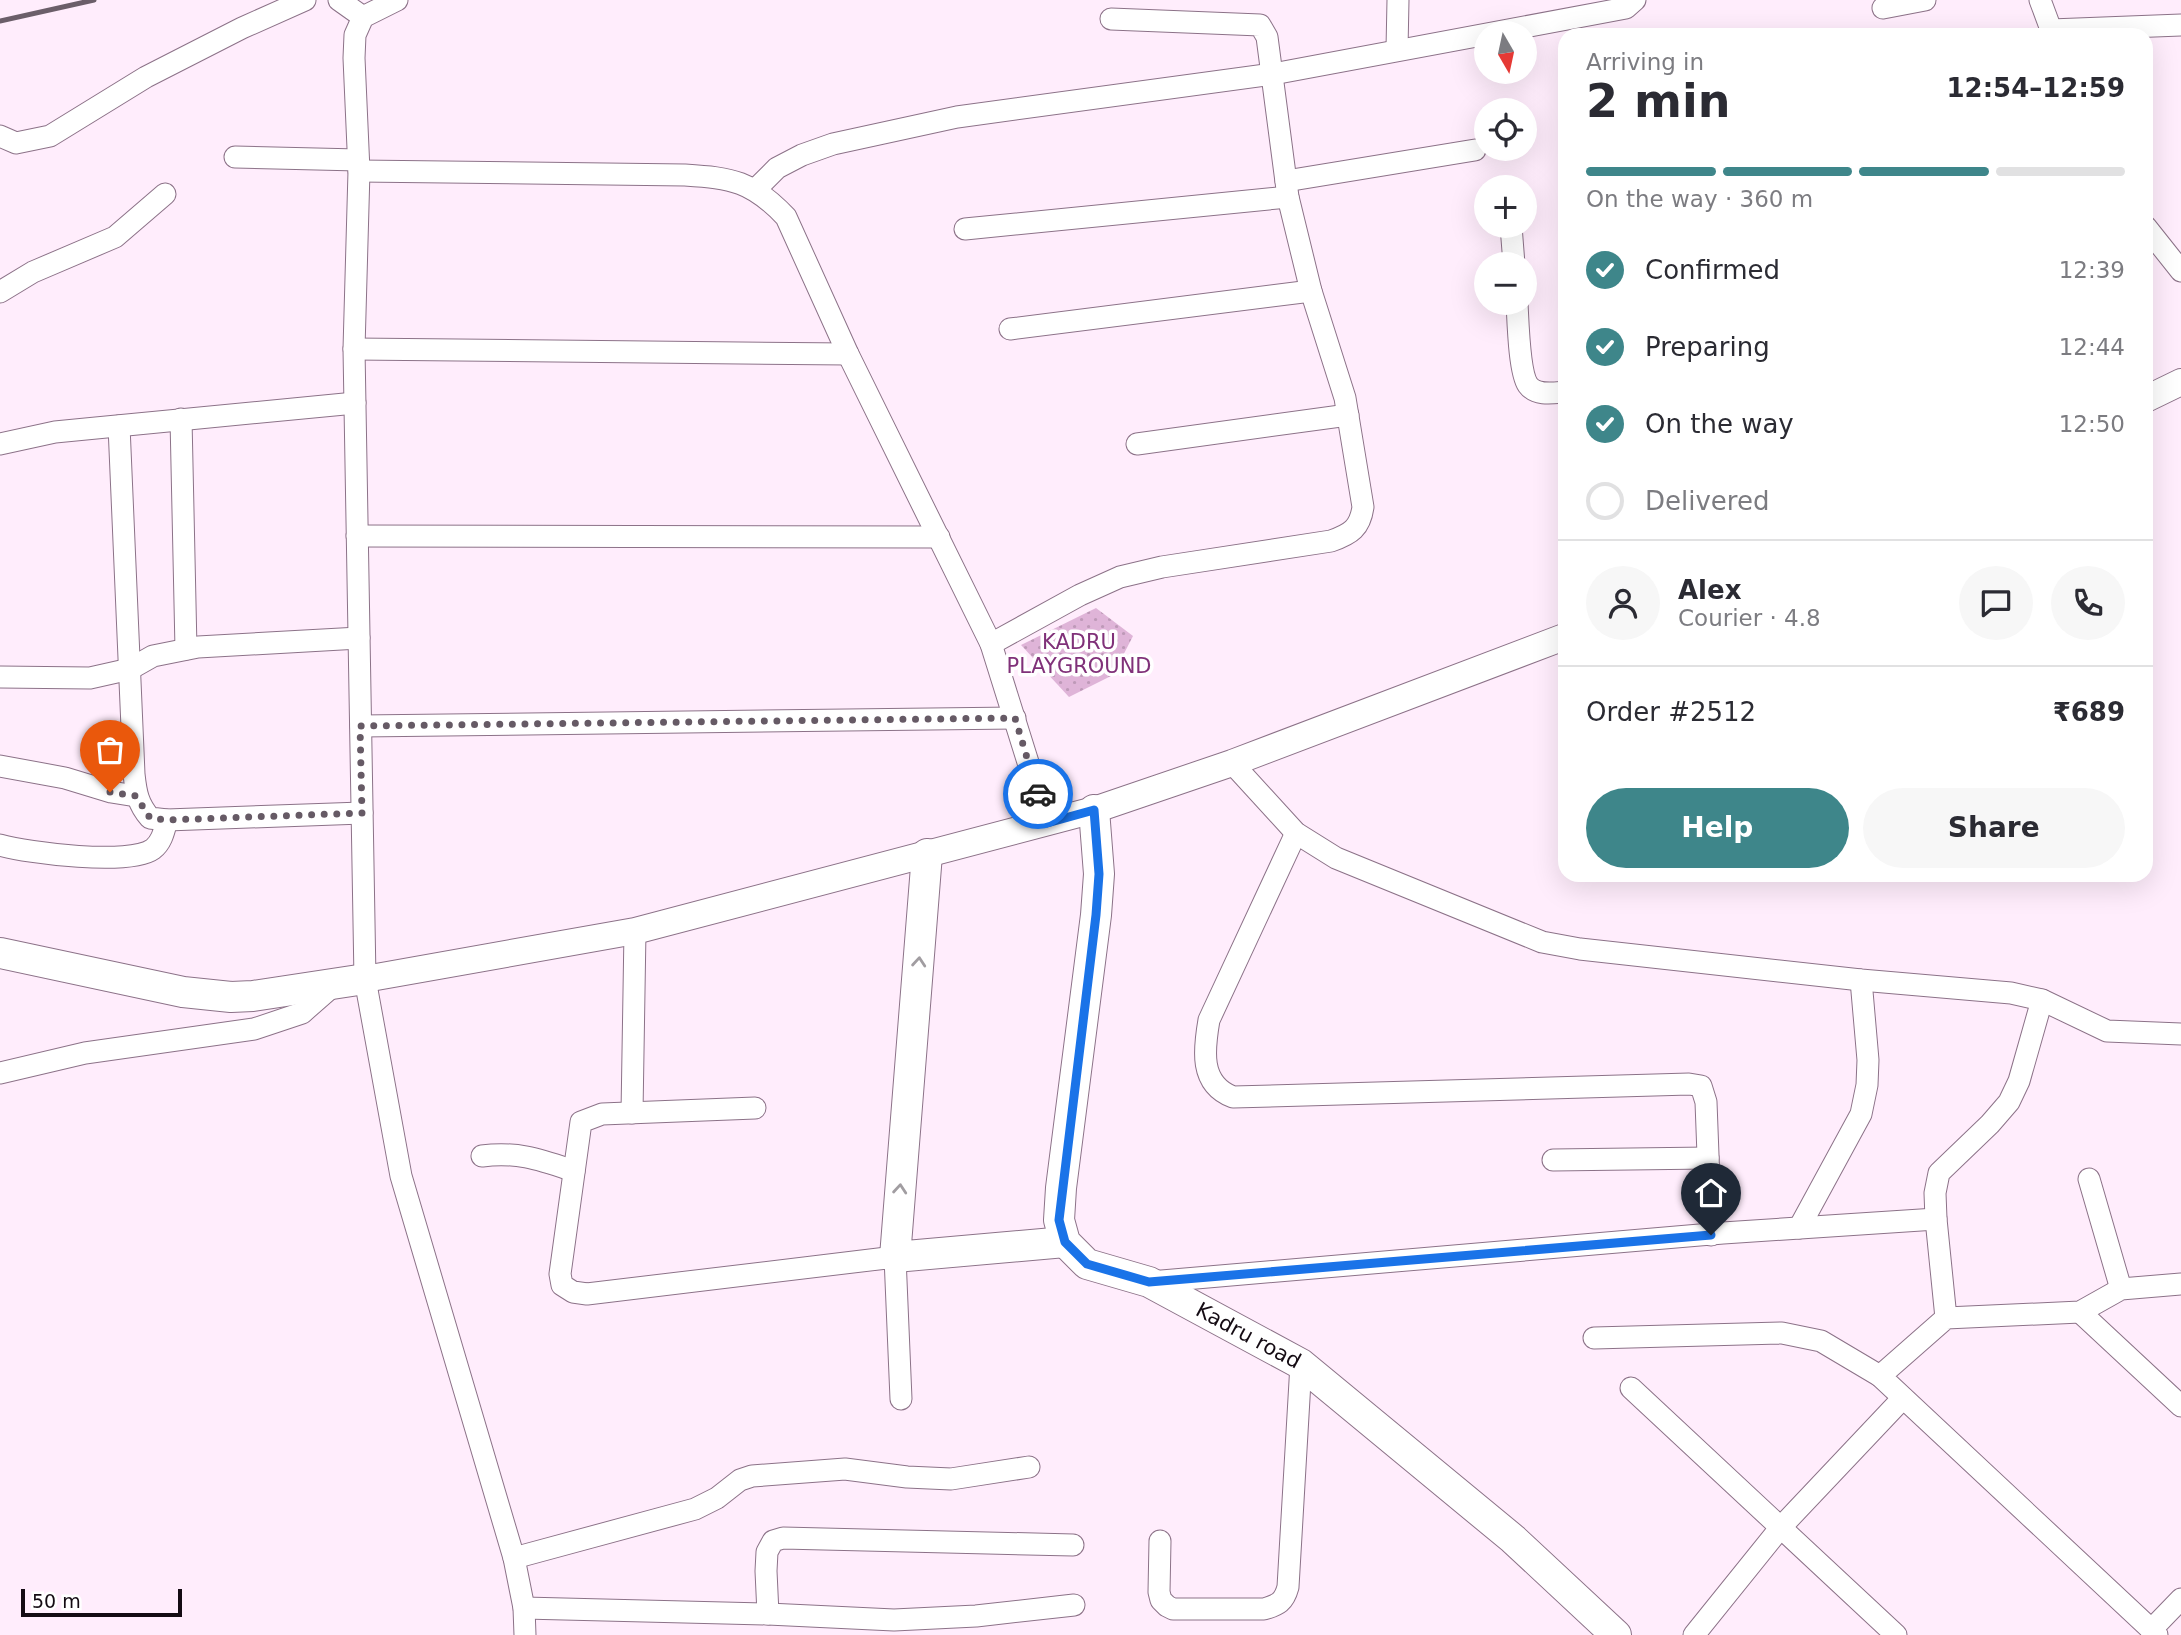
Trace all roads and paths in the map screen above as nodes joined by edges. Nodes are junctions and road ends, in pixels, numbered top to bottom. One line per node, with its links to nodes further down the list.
1 (305, 0): 16 (street)
2 (339, 0): 9 (street)
3 (397, 0): 9 (street)
4 (1398, 0): 14 (street)
5 (1635, 0): 14 (street)
6 (1925, 0): 8 (street)
7 (2040, 0): 12 (street)
8 (1883, 8)
9 (363, 17): 19 (street)
10 (1111, 19): 15 (street)
11 (2181, 25): 13 (street)
12 (2050, 28)
13 (2133, 28)
14 (1397, 49): 15 (street)
15 (1273, 74): 20 (street); 21 (street)
16 (0, 136)
17 (1474, 150): 20 (street)
18 (235, 157): 19 (street)
19 (359, 165): 21 (street); 30 (street)
20 (1287, 189): 23 (street); 26 (street)
21 (755, 190): 31 (street)
22 (165, 194): 27 (street)
23 (965, 229)
24 (2153, 236): 25 (street)
25 (2181, 271)
26 (1311, 291): 29 (street); 36 (street)
27 (0, 292)
28 (1518, 315): 33 (street)
29 (1010, 329)
30 (354, 349): 31 (street); 35 (street)
31 (848, 354): 42 (street)
32 (2181, 382): 34 (street)
33 (1558, 392)
34 (2153, 396)
35 (355, 404): 37 (street); 41 (street)
36 (1348, 415): 40 (street); 45 (street)
37 (181, 419): 38 (street); 46 (street)
38 (119, 426): 39 (street); 47 (street)
39 (0, 444)
40 (1137, 444)
41 (357, 536): 42 (street); 43 (street)
42 (939, 537): 45 (street)
43 (359, 638): 46 (street); 50 (street)
44 (1558, 638): 51 (street)
45 (991, 644): 49 (street)
46 (186, 649): 47 (street)
47 (130, 669): 48 (street); 53 (street)
48 (0, 677)
49 (1015, 718): 50 (street); 57 (street)
50 (360, 726): 55 (street)
51 (1232, 763): 54 (street); 58 (street)
52 (0, 766): 53 (street)
53 (136, 796): 56 (street)
54 (1094, 810): 57 (street); 79 (main road)
55 (362, 813): 56 (street); 63 (street)
56 (167, 820): 59 (street)
57 (1047, 823): 60 (street)
58 (1296, 833): 64 (street); 72 (street)
59 (0, 845)
60 (927, 854): 61 (street); 80 (main road, one-way to 60)
61 (635, 931): 63 (street); 70 (street)
62 (0, 953): 65 (main road)
63 (365, 979): 65 (main road); 97 (street)
64 (1861, 980): 66 (street); 77 (street)
65 (335, 985): 68 (street)
66 (2042, 1000): 67 (street); 76 (street)
67 (2181, 1034)
68 (0, 1073)
69 (755, 1108): 70 (street)
70 (632, 1113): 74 (street)
71 (482, 1156): 74 (street)
72 (1708, 1158): 73 (street); 78 (street)
73 (1553, 1160)
74 (574, 1171): 80 (street)
75 (2089, 1179): 83 (street)
76 (1936, 1219): 77 (street); 85 (street)
77 (1799, 1228): 78 (street)
78 (1711, 1235): 81 (street)
79 (1065, 1242): 80 (main road); 81 (main road, Kadru road)
80 (895, 1256): 91 (street)
81 (1149, 1282): 87 (main road, Kadru road)
82 (2181, 1284): 83 (street)
83 (2121, 1289): 84 (street)
84 (2080, 1312): 85 (street); 92 (street)
85 (1946, 1318): 88 (street)
86 (1594, 1338): 88 (street)
87 (1301, 1364): 95 (street); 105 (main road, Kadru road)
88 (1880, 1376): 90 (street)
89 (1631, 1388): 94 (street)
90 (1903, 1398): 94 (street); 103 (street)
91 (901, 1399)
92 (2181, 1406)
93 (1029, 1467): 97 (street)
94 (1781, 1527): 106 (street); 107 (street)
95 (1160, 1541)
96 (1073, 1545): 101 (street)
97 (514, 1558): 100 (street)
98 (2181, 1598): 103 (street)
99 (1074, 1605): 102 (street)
100 (524, 1608): 101 (street); 104 (street)
101 (768, 1614): 102 (street)
102 (895, 1628)
103 (2154, 1632)
104 (525, 1635)
105 (1615, 1635)
106 (1694, 1635)
107 (1896, 1635)

